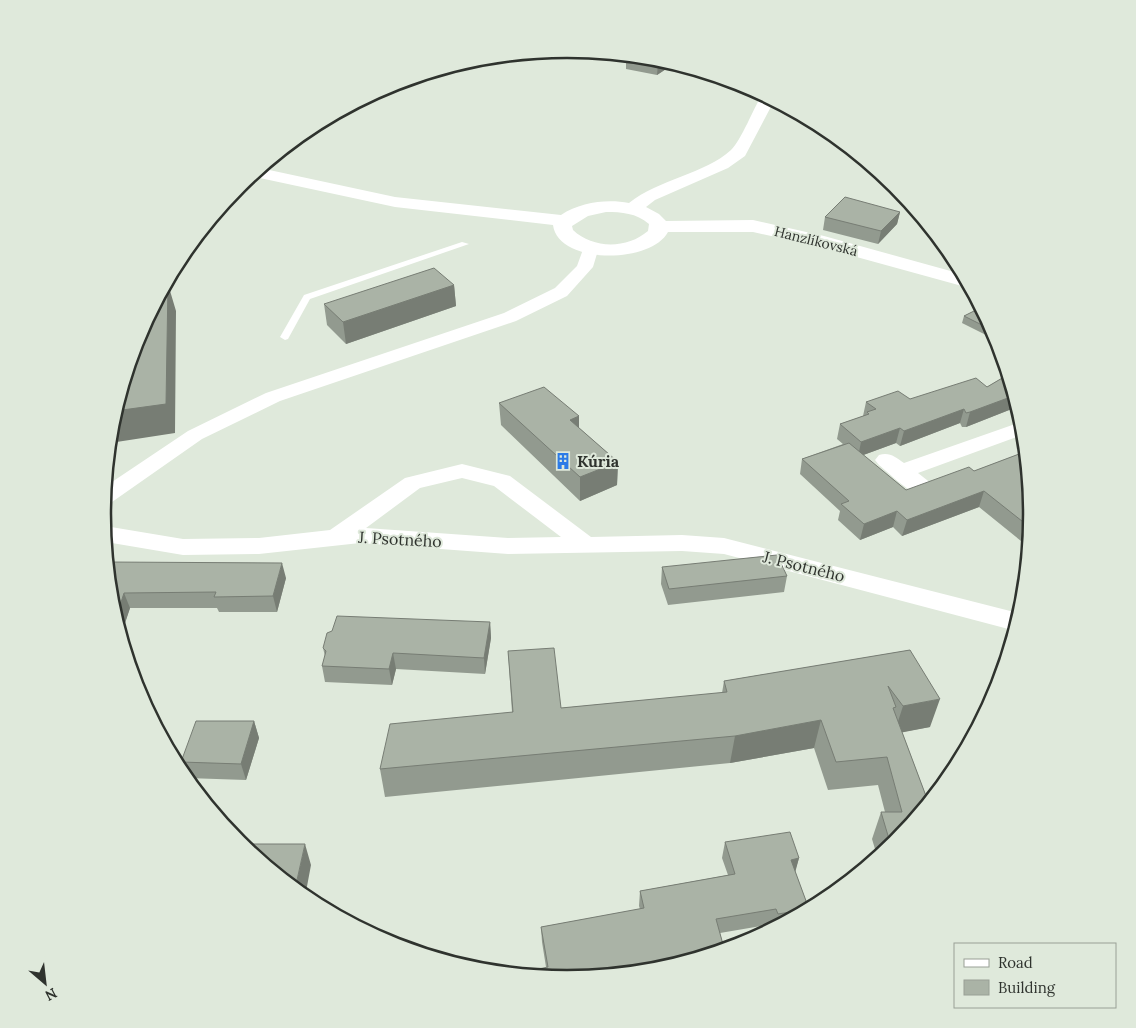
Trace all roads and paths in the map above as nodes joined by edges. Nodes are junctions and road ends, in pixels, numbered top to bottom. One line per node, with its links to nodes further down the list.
1 (768, 104): 3 (street)
2 (264, 174): 4 (street)
3 (633, 209): 4 (street); 5 (street)
4 (565, 221): 7 (street)
5 (659, 227): 7 (street); 8 (street, Hanzlíkovská)
6 (465, 244): 9 (lane)
7 (592, 247): 12 (street)
8 (959, 279)
9 (285, 337)
10 (1017, 429): 11 (street)
11 (924, 489)
12 (112, 491)
13 (112, 535): 14 (street, J. Psotného)
14 (335, 538): 15 (street, J. Psotného); 15 (street, J. Psotného)
15 (585, 544): 16 (street, J. Psotného)
16 (1012, 620)

